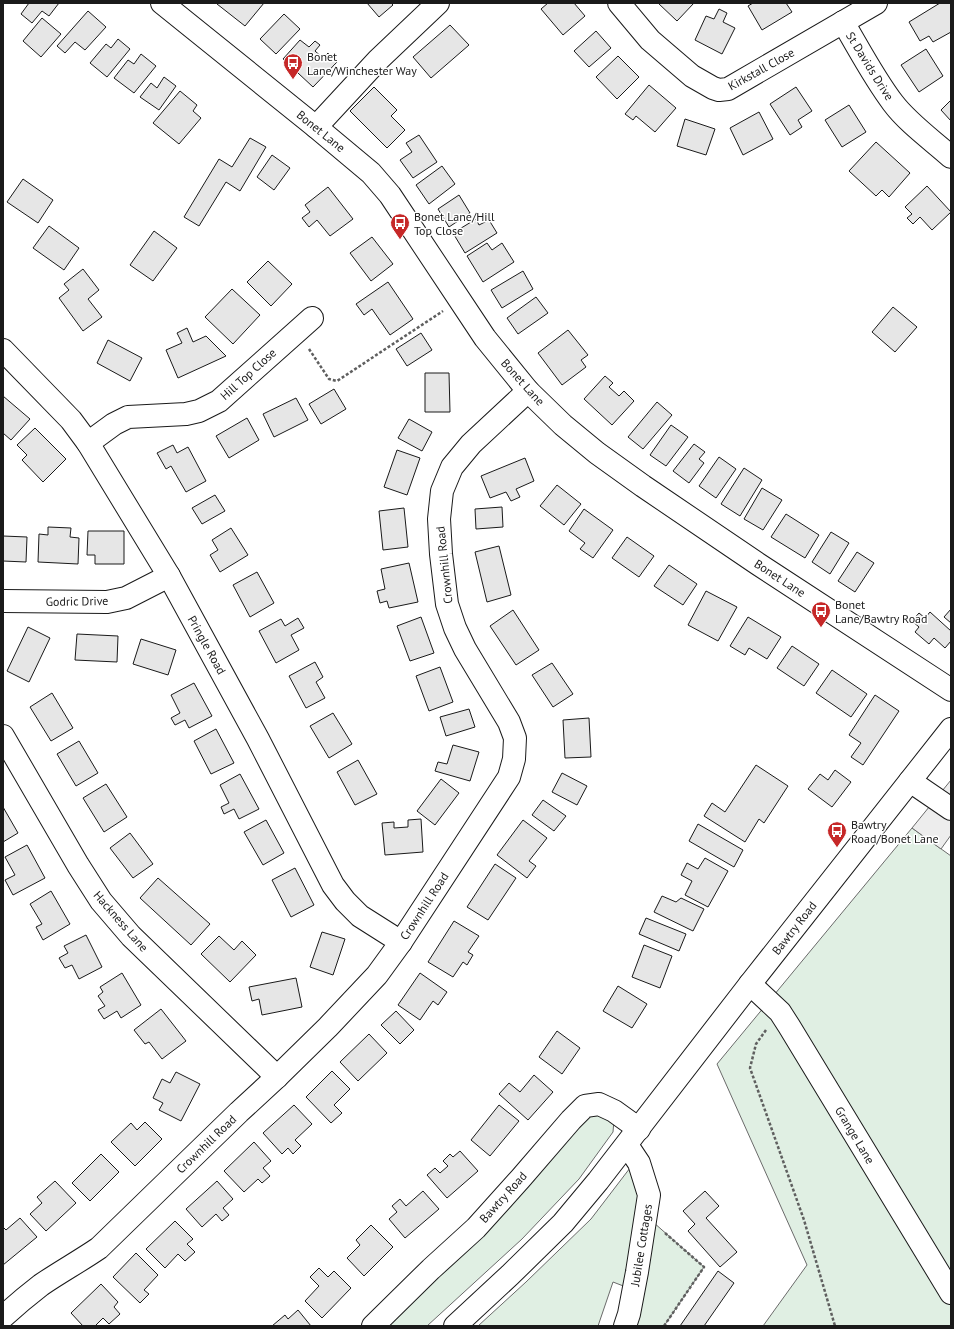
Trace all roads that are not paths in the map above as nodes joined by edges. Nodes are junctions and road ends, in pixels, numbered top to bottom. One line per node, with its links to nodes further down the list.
1 (162, 3): 6 (street, Bonet Lane)
2 (438, 3): 6 (street)
3 (619, 3): 5 (street, Kirkstall Close)
4 (876, 3): 5 (street, Kirkstall Close)
5 (843, 22): 7 (street, St Davids Drive)
6 (316, 126): 10 (street, Bonet Lane)
7 (951, 157)
8 (304, 324): 11 (street, Hill Top Close)
9 (3, 350): 11 (street, Pringle Road)
10 (528, 391): 14 (street, Bonet Lane); 19 (street, Crownhill Road)
11 (88, 443): 12 (street, Pringle Road)
12 (169, 576): 13 (street, Godric Drive); 19 (street, Pringle Road)
13 (3, 601)
14 (951, 690)
15 (951, 728): 17 (street, Bawtry Road)
16 (3, 736): 21 (street, Hackness Lane)
17 (910, 781): 18 (street); 20 (street, Bawtry Road)
18 (951, 809)
19 (401, 942): 21 (street, Crownhill Road)
20 (750, 984): 22 (street, Bawtry Road); 23 (street, Grange Lane)
21 (277, 1077): 24 (street, Crownhill Road)
22 (633, 1137): 25 (street, Bawtry Road); 26 (street, Bawtry Road); 27 (street, Jubilee Cottages)
23 (951, 1293)
24 (3, 1317)
25 (373, 1326)
26 (455, 1326)
27 (625, 1326)

